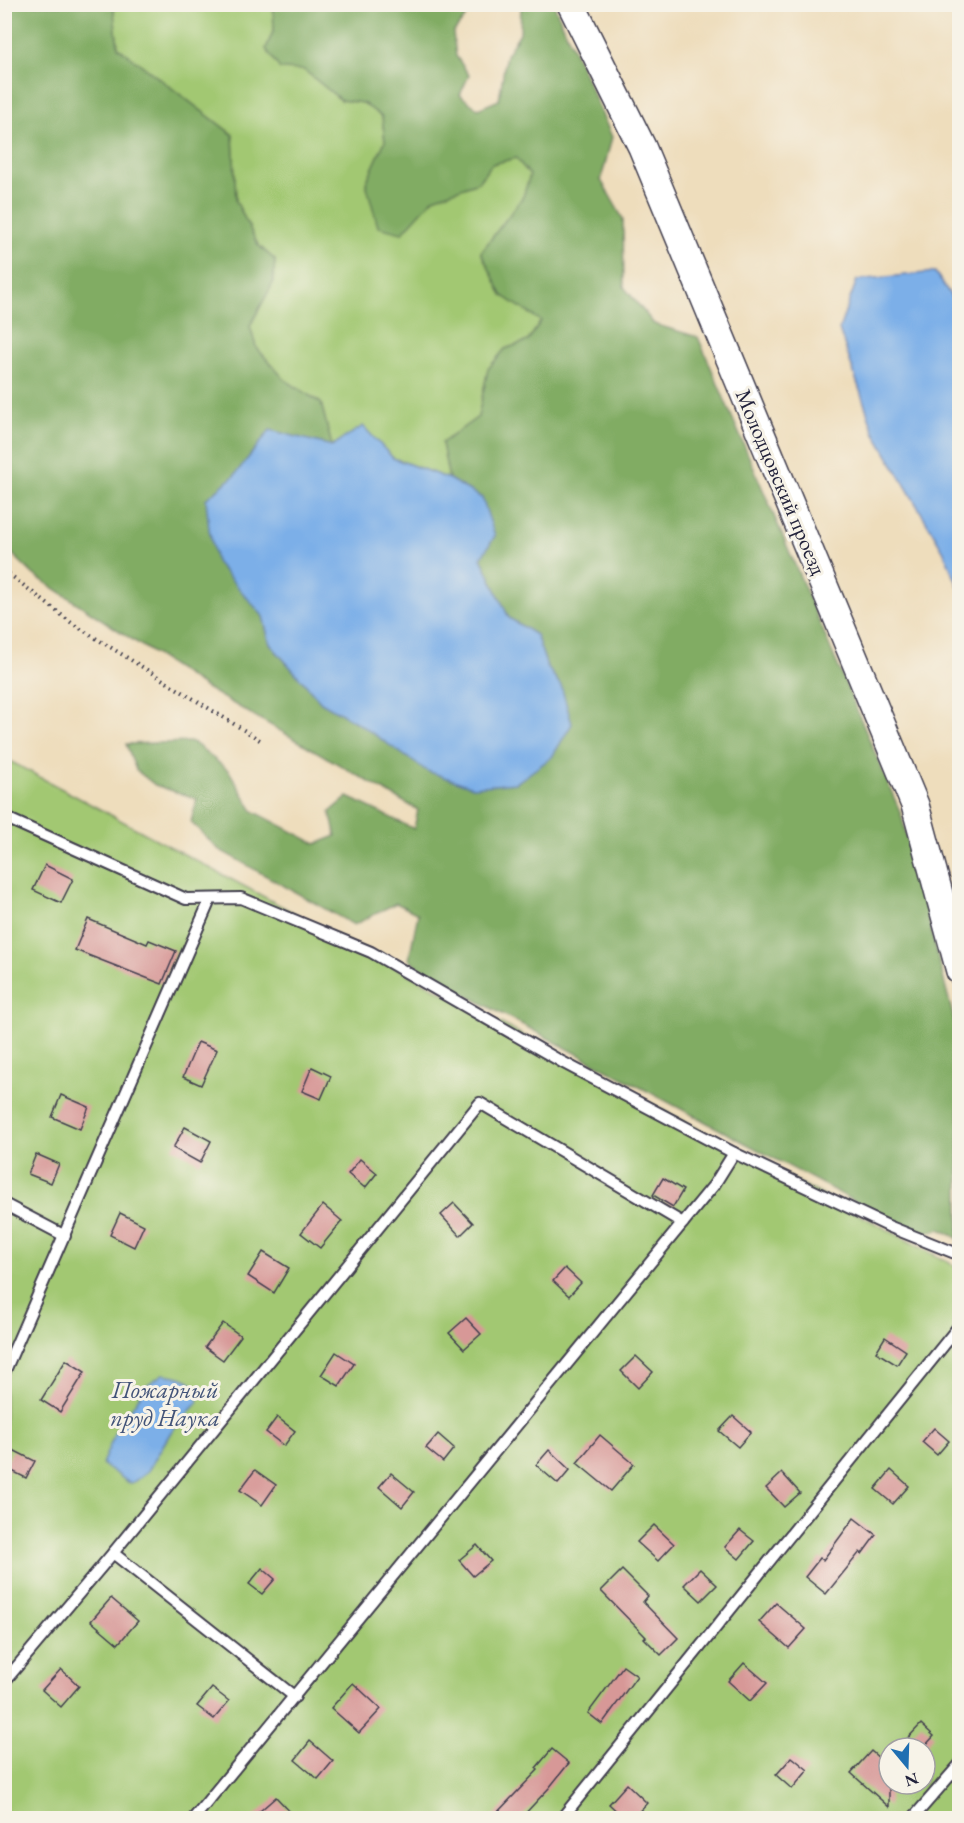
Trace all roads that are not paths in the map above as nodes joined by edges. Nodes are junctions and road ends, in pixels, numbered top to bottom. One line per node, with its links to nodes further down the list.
1 (571, 4): 4 (street, Молодцовский проезд)
2 (4, 817): 3 (lane)
3 (210, 900): 5 (lane); 8 (lane)
4 (960, 971)
5 (734, 1153): 7 (lane); 9 (lane)
6 (4, 1204): 8 (lane)
7 (683, 1223): 12 (lane); 14 (lane)
8 (65, 1236): 11 (lane)
9 (960, 1255)
10 (960, 1325): 17 (lane)
11 (4, 1373)
12 (113, 1553): 13 (lane); 14 (lane)
13 (4, 1682)
14 (295, 1697): 16 (lane)
15 (960, 1764): 18 (lane)
16 (195, 1818)
17 (562, 1818)
18 (913, 1818)

